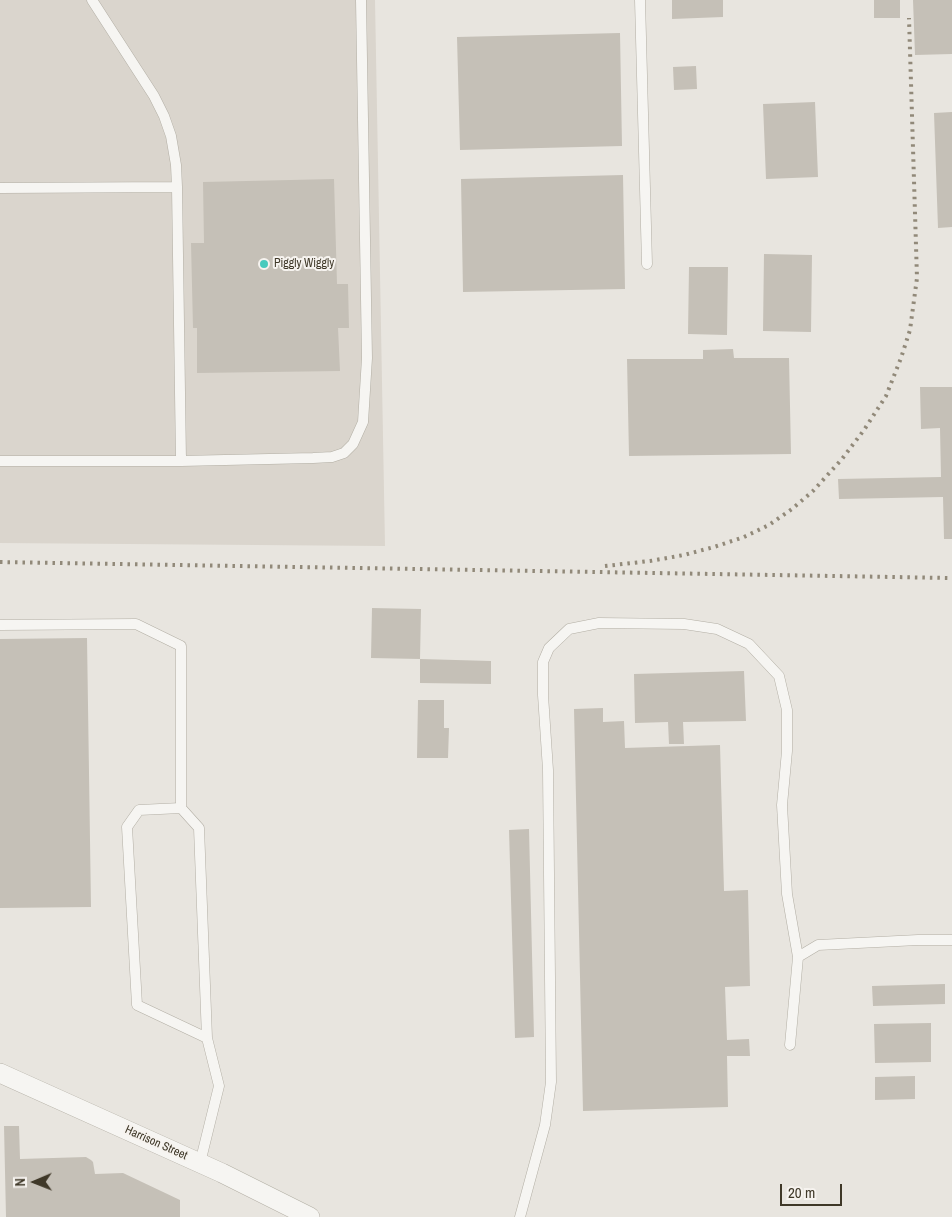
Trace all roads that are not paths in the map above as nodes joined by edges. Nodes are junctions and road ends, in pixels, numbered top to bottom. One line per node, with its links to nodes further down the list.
1 (92, 0): 4 (lane)
2 (361, 0): 7 (lane)
3 (640, 0): 6 (lane)
4 (177, 187): 5 (lane); 7 (lane)
5 (0, 188)
6 (647, 264)
7 (181, 460): 8 (lane)
8 (0, 461)
9 (0, 625): 10 (lane)
10 (182, 808): 13 (lane); 13 (lane)
11 (952, 940): 12 (lane)
12 (798, 957): 14 (lane); 18 (lane)
13 (207, 1038): 16 (lane)
14 (790, 1046)
15 (0, 1073): 16 (street, Harrison Street)
16 (200, 1163): 17 (street, Harrison Street)
17 (310, 1217)
18 (520, 1217)

